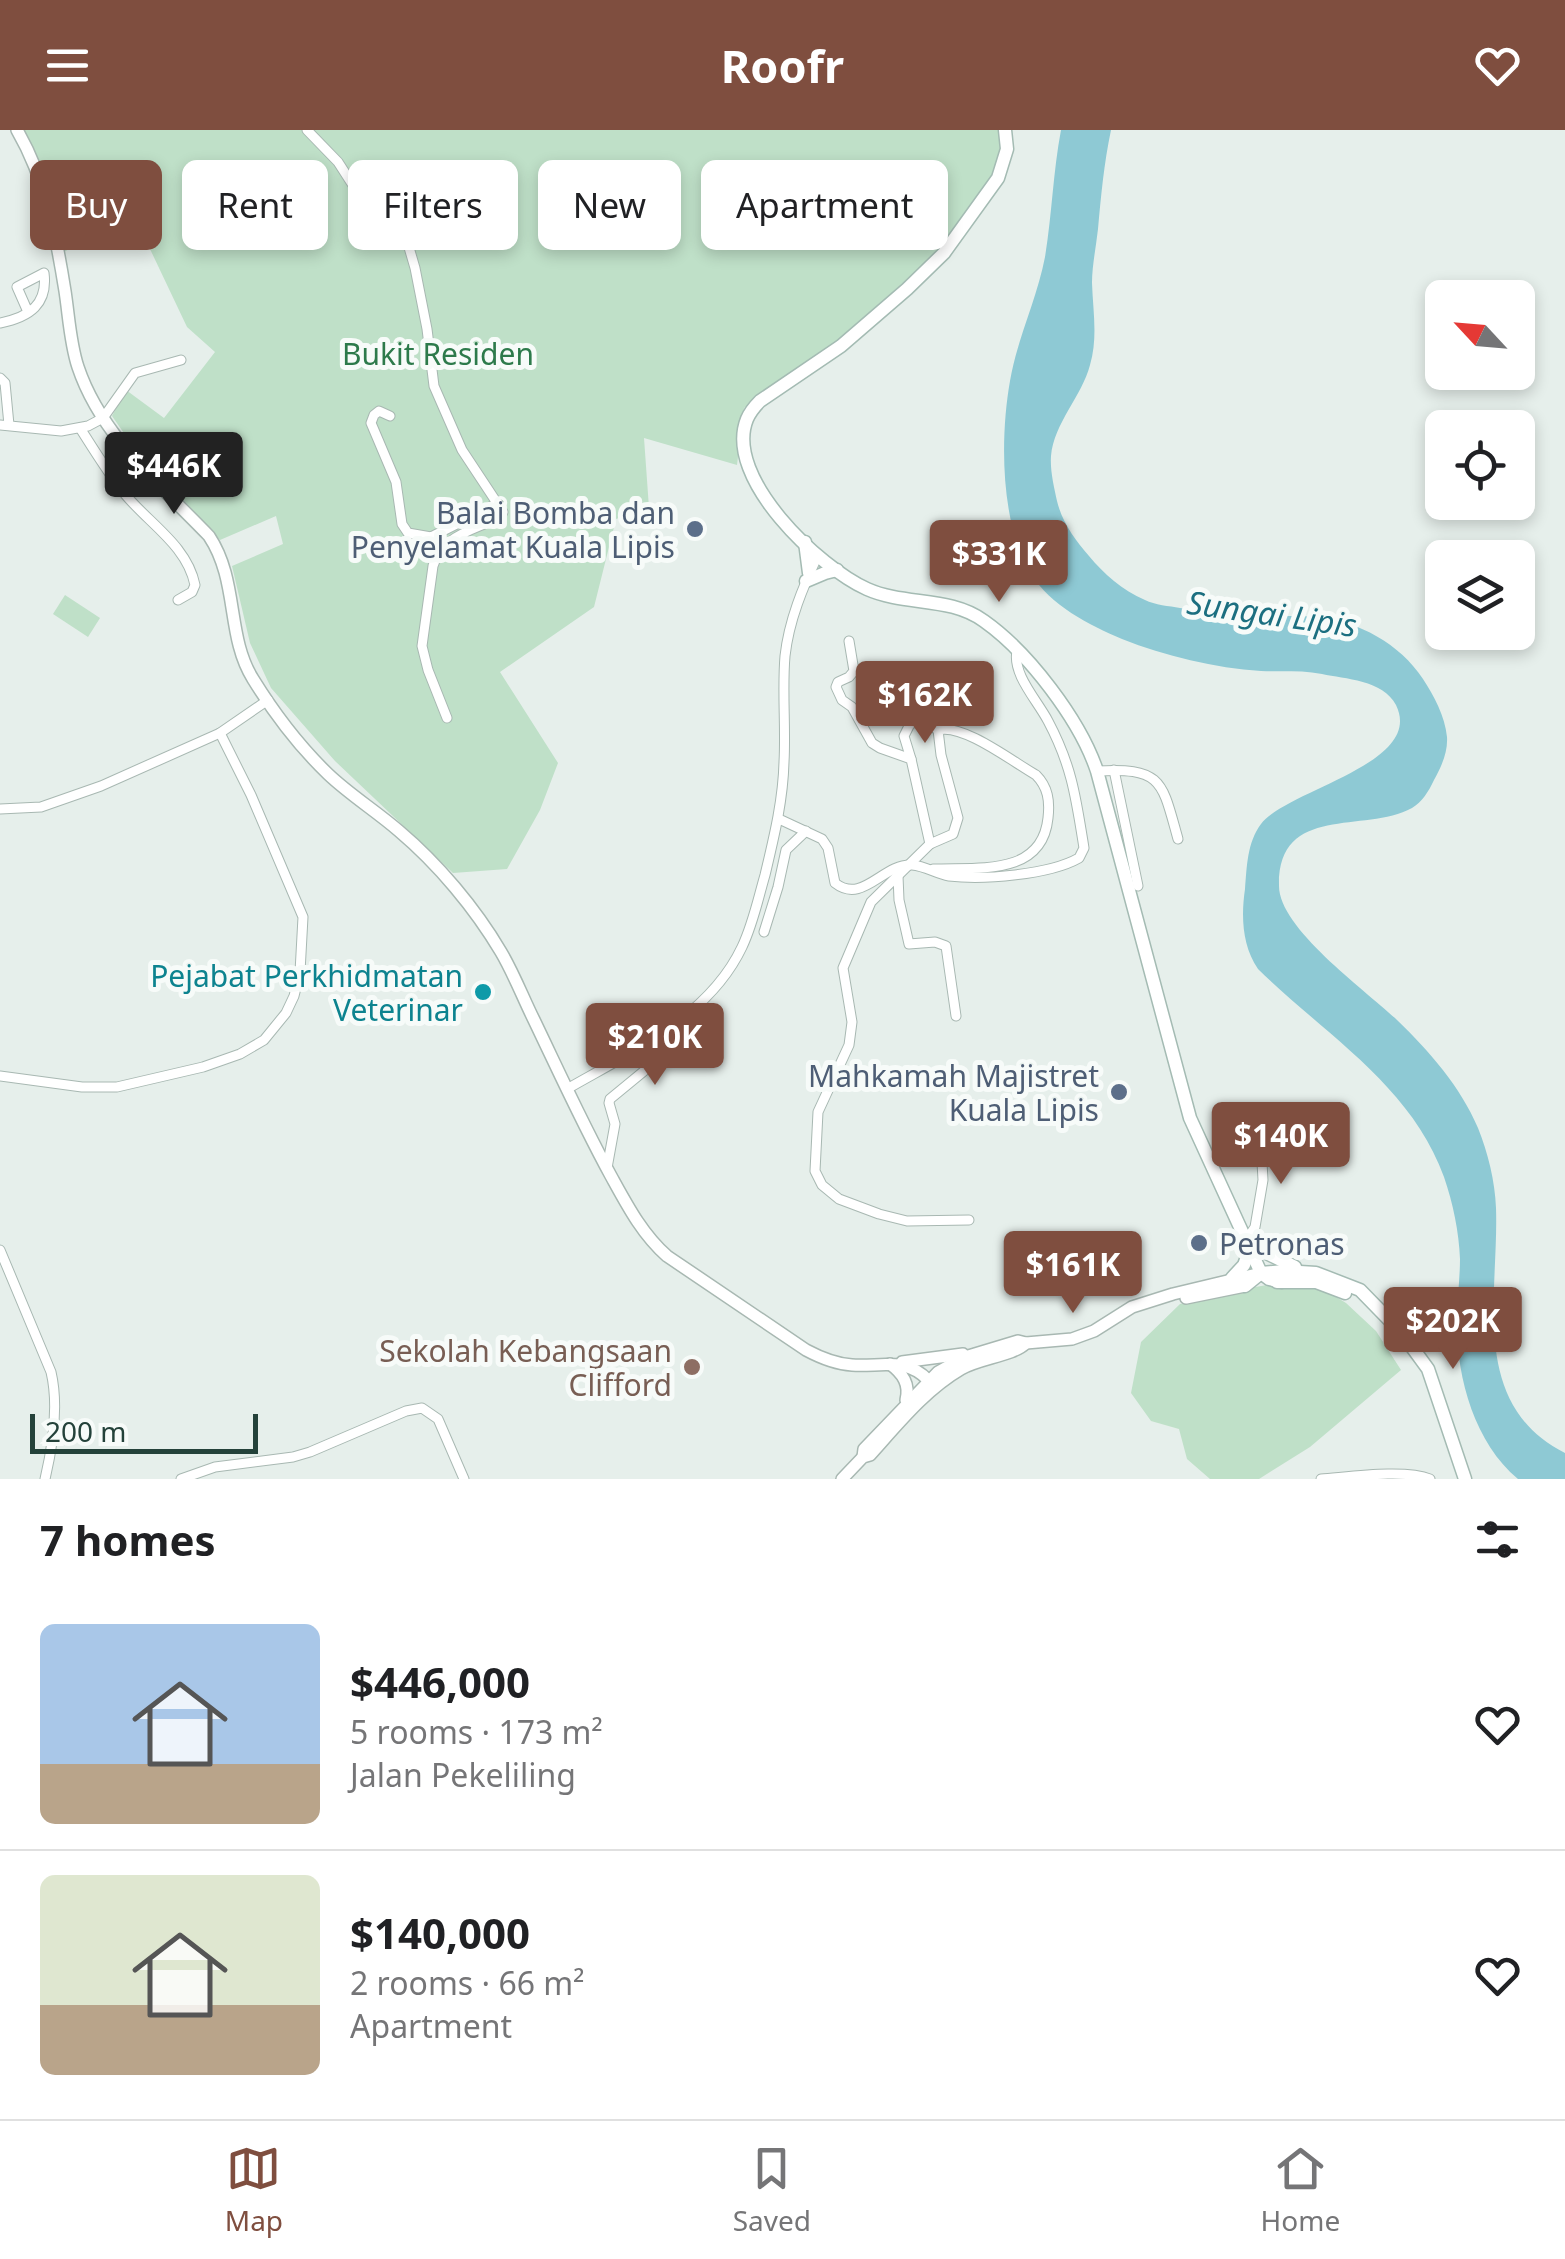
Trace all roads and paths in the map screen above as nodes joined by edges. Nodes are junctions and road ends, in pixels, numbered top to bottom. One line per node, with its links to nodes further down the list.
1 (17, 130): 9 (street)
2 (308, 130): 12 (street)
3 (1006, 130): 13 (main road)
4 (28, 312): 5 (street)
5 (0, 323)
6 (181, 360): 9 (street)
7 (0, 378): 10 (street)
8 (390, 416): 12 (street)
9 (103, 418): 11 (street); 20 (street)
10 (4, 425): 11 (street)
11 (80, 428): 17 (street)
12 (498, 503): 21 (street)
13 (804, 542): 14 (main road); 16 (main road)
14 (818, 555): 15 (main road); 16 (street)
15 (837, 570): 16 (main road); 19 (main road)
16 (808, 577): 28 (street)
17 (178, 600)
18 (849, 641): 24 (street)
19 (1017, 650): 26 (main road); 33 (street)
20 (268, 700): 23 (street); 40 (street)
21 (447, 718)
22 (938, 730): 24 (street); 31 (street); 33 (street)
23 (220, 733): 27 (street); 39 (street)
24 (910, 759): 31 (street)
25 (1114, 770): 26 (street); 30 (street); 35 (street)
26 (1097, 772): 44 (main road)
27 (0, 809)
28 (779, 819): 29 (street); 40 (street)
29 (806, 831): 32 (street); 36 (street)
30 (1178, 839)
31 (930, 844): 32 (street)
32 (910, 864): 33 (street); 34 (street)
33 (929, 869)
34 (898, 876): 38 (street); 43 (street)
35 (1138, 886)
36 (764, 932)
37 (717, 1011): 42 (street)
38 (956, 1016)
39 (0, 1076)
40 (568, 1089): 42 (street)
41 (1259, 1109): 44 (street)
42 (607, 1168): 55 (street)
43 (969, 1220)
44 (1248, 1243): 46 (main road); 47 (main road); 48 (main road)
45 (0, 1250): 61 (street)
46 (1261, 1272): 47 (main road); 48 (street); 49 (main road); 50 (main road)
47 (1316, 1272): 51 (main road)
48 (1232, 1278): 52 (street)
49 (1282, 1282): 50 (main road); 51 (main road)
50 (1245, 1286): 52 (street)
51 (1375, 1305): 67 (main road)
52 (1127, 1311): 53 (street)
53 (1026, 1344): 54 (street); 57 (street)
54 (976, 1352): 55 (street); 56 (street)
55 (894, 1363): 56 (street); 59 (street)
56 (928, 1380): 57 (street); 58 (street); 59 (street)
57 (945, 1380): 58 (street)
58 (922, 1399): 60 (street)
59 (905, 1404): 60 (street)
60 (863, 1457): 64 (street)
61 (46, 1479)
62 (181, 1479): 63 (street)
63 (464, 1479)
64 (842, 1479)
65 (1321, 1479): 66 (street)
66 (1430, 1479)
67 (1465, 1479)

